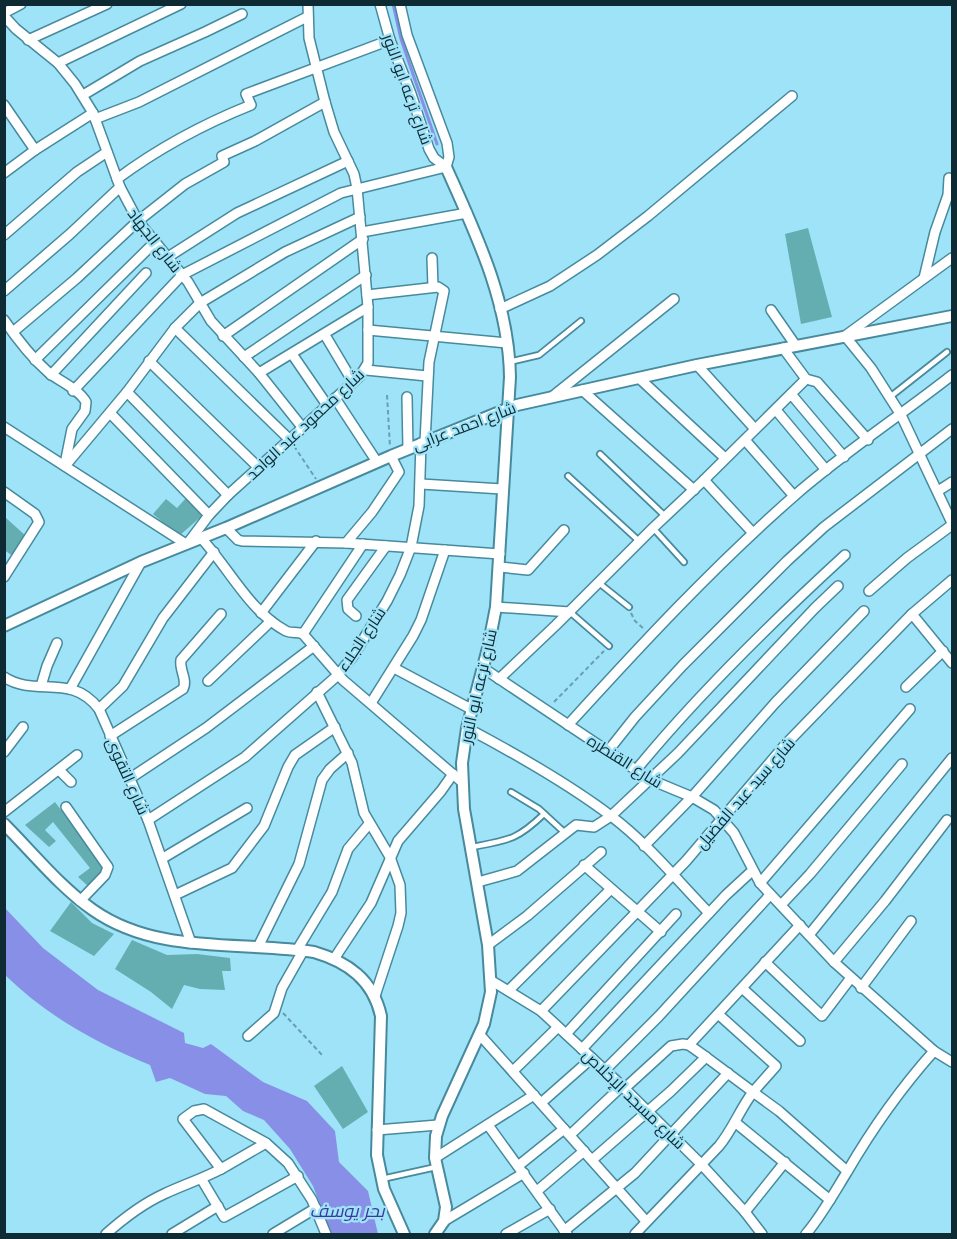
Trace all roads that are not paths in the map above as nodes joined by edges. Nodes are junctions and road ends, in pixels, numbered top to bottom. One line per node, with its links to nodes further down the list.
1 (21, 4): 8 (street)
2 (107, 4): 10 (street)
3 (181, 4): 12 (street)
4 (308, 4): 9 (street, شارع محمود عبد الواحد)
5 (380, 4): 11 (street, شارع ترعه ابو النور)
6 (400, 4): 22 (street, شارع ترعه ابو النور)
7 (242, 14): 14 (street)
8 (5, 16): 10 (street, شارع الجهاد)
9 (307, 17): 13 (street, شارع محمود عبد الواحد); 18 (street)
10 (28, 40): 12 (street, شارع الجهاد)
11 (390, 40): 13 (street); 22 (street, شارع ترعه ابو النور)
12 (58, 63): 14 (street, شارع الجهاد)
13 (316, 66): 16 (street, شارع محمود عبد الواحد); 25 (street)
14 (83, 95): 18 (street, شارع الجهاد)
15 (792, 96): 46 (street)
16 (324, 102): 21 (street, شارع محمود عبد الواحد); 29 (street)
17 (4, 105): 19 (street)
18 (94, 116): 19 (street); 20 (street, شارع الجهاد)
19 (35, 150): 23 (street)
20 (107, 152): 25 (street, شارع الجهاد); 30 (street)
21 (348, 160): 26 (street, شارع محمود عبد الواحد); 33 (street)
22 (446, 167): 26 (street); 27 (street, شارع ترعه ابو النور)
23 (4, 173)
24 (949, 178): 39 (street)
25 (119, 183): 29 (street, شارع الجهاد); 41 (street)
26 (357, 188): 28 (street, شارع محمود عبد الواحد); 37 (street)
27 (467, 213): 31 (street); 46 (street, شارع ترعه ابو النور)
28 (360, 217): 31 (street, شارع محمود عبد الواحد); 44 (street)
29 (138, 221): 32 (street, شارع الجهاد); 53 (street)
30 (4, 235)
31 (362, 236): 38 (street, شارع محمود عبد الواحد); 55 (street)
32 (155, 242): 33 (street, شارع الجهاد); 64 (street)
33 (168, 257): 37 (street, شارع الجهاد)
34 (432, 258): 40 (street)
35 (952, 258): 39 (street)
36 (146, 273): 70 (street)
37 (182, 275): 44 (street, شارع الجهاد); 77 (street)
38 (366, 276): 42 (street, شارع محمود عبد الواحد); 63 (street)
39 (924, 278): 57 (street)
40 (433, 287): 42 (street); 56 (street, شارع الجلاء)
41 (4, 291)
42 (367, 295): 45 (street, شارع محمود عبد الواحد)
43 (674, 298): 80 (street)
44 (200, 303): 51 (street); 55 (street, شارع الجهاد)
45 (368, 308): 52 (street, شارع محمود عبد الواحد); 54 (street)
46 (500, 309): 58 (street, شارع ترعه ابو النور)
47 (771, 310): 59 (street)
48 (952, 316): 57 (street, شارع احمد عرابى)
49 (4, 320): 53 (street)
50 (581, 321): 66 (lane)
51 (175, 328): 65 (street); 93 (street)
52 (368, 330): 56 (street); 68 (street, شارع محمود عبد الواحد)
53 (13, 332): 64 (street)
54 (325, 335): 62 (street); 75 (street)
55 (223, 336): 63 (street, شارع الجهاد)
56 (433, 336): 58 (street); 72 (street, شارع الجلاء)
57 (845, 336): 59 (street, شارع احمد عرابى); 82 (street)
58 (507, 343): 66 (street, شارع ترعه ابو النور)
59 (796, 346): 60 (street, شارع احمد عرابى)
60 (783, 348): 67 (street, شارع احمد عرابى); 74 (street)
61 (947, 352): 82 (lane)
62 (292, 354): 69 (street); 84 (street)
63 (244, 357): 69 (street, شارع الجهاد)
64 (35, 360): 70 (street)
65 (149, 361): 78 (street); 105 (street)
66 (509, 362): 85 (street, شارع ترعه ابو النور)
67 (697, 365): 73 (street, شارع احمد عرابى); 91 (street)
68 (366, 369): 72 (street); 75 (street, شارع محمود عبد الواحد)
69 (259, 374): 90 (street, شارع الجهاد)
70 (51, 375): 77 (street)
71 (952, 375): 88 (street)
72 (427, 376): 96 (street, شارع الجلاء)
73 (639, 378): 76 (street, شارع احمد عرابى); 102 (street)
74 (806, 379): 79 (street); 95 (street)
75 (353, 382): 83 (street, شارع محمود عبد الواحد)
76 (582, 390): 80 (street, شارع احمد عرابى); 112 (street)
77 (73, 391): 104 (street)
78 (127, 392): 87 (street); 115 (street)
79 (791, 394): 86 (street); 101 (street)
80 (553, 396): 85 (street, شارع احمد عرابى)
81 (407, 397): 97 (street)
82 (890, 397): 88 (street)
83 (335, 398): 84 (street, شارع محمود عبد الواحد); 103 (street)
84 (327, 405): 90 (street, شارع محمود عبد الواحد)
85 (508, 409): 96 (street, شارع احمد عرابى); 111 (street, شارع ترعه ابو النور)
86 (776, 410): 91 (street); 106 (street)
87 (110, 413): 104 (street); 117 (street)
88 (901, 415): 95 (street); 98 (street)
89 (4, 427): 104 (street)
90 (302, 427): 93 (street, شارع محمود عبد الواحد)
91 (755, 429): 94 (street)
92 (952, 429): 98 (street)
93 (289, 439): 105 (street, شارع محمود عبد الواحد)
94 (745, 440): 102 (street); 116 (street)
95 (868, 440): 101 (street)
96 (423, 443): 97 (street, شارع احمد عرابى); 110 (street, شارع الجلاء)
97 (408, 449): 100 (street, شارع احمد عرابى)
98 (920, 453): 113 (street); 179 (street)
99 (600, 454): 118 (lane)
100 (391, 456): 103 (street, شارع احمد عرابى); 127 (street)
101 (844, 457): 106 (street)
102 (725, 458): 108 (street)
103 (376, 462): 120 (street, شارع احمد عرابى)
104 (65, 466): 128 (street)
105 (258, 466): 115 (street, شارع محمود عبد الواحد)
106 (826, 470): 116 (street)
107 (568, 476): 126 (lane)
108 (704, 480): 112 (street); 123 (street)
109 (952, 482): 113 (street)
110 (421, 484): 111 (street); 131 (street, شارع الجلاء)
111 (502, 489): 134 (street, شارع ترعه ابو النور)
112 (694, 490): 118 (street)
113 (938, 491): 119 (street)
114 (4, 492): 139 (street)
115 (228, 495): 117 (street, شارع محمود عبد الواحد)
116 (794, 496): 123 (street)
117 (209, 515): 128 (street, شارع محمود عبد الواحد)
118 (665, 516): 121 (street)
119 (952, 524): 143 (street)
120 (226, 528): 124 (street, شارع احمد عرابى); 125 (street)
121 (653, 528): 126 (street); 137 (lane)
122 (564, 530): 138 (street)
123 (753, 533): 174 (street)
124 (201, 538): 128 (street, شارع احمد عرابى); 133 (street)
125 (316, 542): 127 (street); 148 (street)
126 (639, 542): 141 (street)
127 (346, 543): 129 (street)
128 (187, 544): 136 (street, شارع احمد عرابى)
129 (363, 544): 130 (street); 154 (street)
130 (386, 546): 131 (street); 151 (street)
131 (411, 547): 132 (street); 162 (street, شارع الجلاء)
132 (445, 550): 134 (street); 160 (street)
133 (214, 552): 148 (street); 171 (street)
134 (500, 554): 138 (street, شارع ترعه ابو النور)
135 (845, 555): 186 (street)
136 (141, 562): 153 (street, شارع احمد عرابى); 168 (street)
137 (684, 562)
138 (500, 567): 144 (street, شارع ترعه ابو النور)
139 (4, 577)
140 (952, 580): 150 (street, شارع سيد عبد الفضيل)
141 (599, 583): 145 (lane); 146 (street)
142 (838, 586): 189 (street)
143 (869, 591)
144 (496, 607): 146 (street); 161 (street, شارع ترعه ابو النور)
145 (629, 607)
146 (570, 612): 157 (lane); 164 (street)
147 (864, 612): 193 (street)
148 (261, 613): 152 (street)
149 (221, 614): 178 (street)
150 (912, 614): 158 (street); 199 (street, شارع سيد عبد الفضيل)
151 (356, 616)
152 (271, 621): 154 (street); 165 (street)
153 (4, 626)
154 (303, 634): 156 (street)
155 (57, 642): 166 (street)
156 (314, 646): 162 (street); 188 (street)
157 (609, 646)
158 (943, 651): 159 (street); 167 (street)
159 (952, 663)
160 (394, 668): 170 (street); 172 (street)
161 (483, 668): 164 (street, شارع القنطره); 172 (street, شارع ترعه ابو النور)
162 (338, 675): 169 (street, شارع الجلاء); 170 (street)
163 (4, 677): 166 (street, شارع التقوى)
164 (499, 679): 174 (street, شارع القنطره)
165 (208, 681)
166 (41, 686): 168 (street, شارع التقوى)
167 (906, 687)
168 (70, 689): 171 (street, شارع التقوى)
169 (317, 692): 176 (street); 200 (street, شارع الجلاء)
170 (371, 704): 187 (street)
171 (99, 709): 178 (street, شارع التقوى)
172 (471, 709): 177 (street, شارع ترعه ابو النور)
173 (910, 709): 214 (street)
174 (568, 725): 179 (street, شارع القنطره)
175 (23, 727): 180 (street)
176 (335, 728): 181 (street); 216 (street)
177 (467, 728): 191 (street, شارع ترعه ابو النور); 198 (street)
178 (110, 736): 188 (street, شارع التقوى)
179 (608, 751): 186 (street, شارع القنطره)
180 (4, 752)
181 (348, 753): 203 (street); 229 (street)
182 (77, 755): 185 (street)
183 (952, 758): 226 (street)
184 (902, 764): 219 (street)
185 (59, 770): 190 (street); 196 (street)
186 (636, 770): 189 (street, شارع القنطره)
187 (453, 774): 191 (street); 208 (street)
188 (129, 779): 200 (street, شارع التقوى)
189 (651, 780): 193 (street, شارع القنطره); 198 (street)
190 (71, 782)
191 (462, 782): 206 (street, شارع ترعه ابو النور)
192 (511, 792): 197 (lane)
193 (692, 797): 199 (street, شارع القنطره); 205 (street)
194 (66, 807): 218 (street)
195 (247, 808): 209 (street)
196 (4, 812)
197 (544, 814): 204 (lane); 206 (lane)
198 (611, 816): 204 (street); 205 (street)
199 (723, 818): 211 (street, شارع القنطره); 212 (street, شارع سيد عبد الفضيل)
200 (148, 820): 209 (street, شارع التقوى)
201 (946, 820): 233 (street)
202 (4, 824): 218 (street)
203 (369, 824): 208 (street); 230 (street)
204 (565, 833): 213 (street)
205 (644, 846): 212 (street)
206 (471, 847): 213 (street, شارع ترعه ابو النور)
207 (601, 852): 210 (street)
208 (390, 857): 231 (street); 239 (street)
209 (162, 858): 216 (street, شارع التقوى)
210 (584, 865): 215 (street); 228 (street)
211 (752, 871): 214 (street, شارع القنطره); 221 (street)
212 (672, 875): 220 (street, شارع سيد عبد الفضيل); 221 (street)
213 (478, 882): 228 (street, شارع ترعه ابو النور)
214 (760, 883): 217 (street, شارع القنطره)
215 (611, 890): 220 (street); 238 (street)
216 (175, 895): 227 (street, شارع التقوى)
217 (770, 895): 219 (street, شارع القنطره); 253 (street)
218 (80, 901): 227 (street)
219 (781, 905): 224 (street, شارع القنطره)
220 (637, 911): 225 (street); 240 (street, شارع سيد عبد الفضيل)
221 (709, 913): 248 (street)
222 (676, 914): 225 (street)
223 (911, 921): 237 (street)
224 (800, 925): 226 (street, شارع القنطره); 232 (street)
225 (661, 932): 243 (street)
226 (809, 935): 233 (street, شارع القنطره)
227 (191, 943): 229 (street)
228 (488, 945): 235 (street, شارع ترعه ابو النور)
229 (258, 947): 230 (street)
230 (300, 951): 231 (street); 245 (street)
231 (334, 959): 239 (street)
232 (765, 962): 234 (street); 236 (street)
233 (834, 962): 234 (street, شارع القنطره)
234 (850, 979): 237 (street, شارع القنطره)
235 (492, 981): 238 (street, شارع مسجد الإخلاص); 244 (street, شارع ترعه ابو النور)
236 (742, 988): 241 (street); 246 (street)
237 (861, 988): 249 (street, شارع القنطره)
238 (509, 990): 240 (street, شارع مسجد الإخلاص)
239 (375, 996): 263 (street)
240 (541, 1011): 242 (street, شارع مسجد الإخلاص)
241 (717, 1014): 247 (street); 257 (street)
242 (558, 1027): 243 (street, شارع مسجد الإخلاص); 254 (street)
243 (566, 1034): 248 (street, شارع مسجد الإخلاص)
244 (480, 1035): 254 (street); 261 (street, شارع ترعه ابو النور)
245 (248, 1036)
246 (800, 1041)
247 (689, 1045): 250 (street); 256 (street)
248 (582, 1049): 251 (street, شارع مسجد الإخلاص)
249 (934, 1051): 252 (street, شارع القنطره); 274 (street)
250 (706, 1057): 255 (street); 259 (street)
251 (592, 1058): 253 (street, شارع مسجد الإخلاص); 258 (street)
252 (952, 1062)
253 (605, 1070): 256 (street, شارع مسجد الإخلاص)
254 (513, 1071): 258 (street)
255 (728, 1073): 257 (street); 265 (street)
256 (623, 1087): 259 (street, شارع مسجد الإخلاص); 264 (street)
257 (753, 1092): 260 (street); 274 (street)
258 (538, 1099): 262 (street); 264 (street)
259 (648, 1111): 265 (street, شارع مسجد الإخلاص); 268 (street)
260 (736, 1123): 269 (street); 271 (street)
261 (438, 1125): 263 (street); 270 (street, شارع ترعه ابو النور)
262 (488, 1125): 270 (street); 273 (street)
263 (377, 1130): 276 (street)
264 (567, 1132): 267 (street); 273 (street)
265 (672, 1134): 271 (street, شارع مسجد الإخلاص); 278 (street)
266 (266, 1143): 272 (street); 272 (street); 275 (street)
267 (584, 1151): 268 (street); 279 (street)
268 (592, 1160): 278 (street)
269 (785, 1162): 280 (street); 284 (street)
270 (436, 1163): 276 (lane); 285 (street, شارع ترعه ابو النور)
271 (702, 1166): 284 (street, شارع مسجد الإخلاص); 286 (street)
272 (221, 1169): 277 (street)
273 (521, 1169): 279 (street); 285 (street)
274 (847, 1171): 280 (street)
275 (298, 1176): 281 (street); 282 (street)
276 (381, 1179): 293 (street)
277 (202, 1180): 281 (street); 289 (street)
278 (618, 1189): 286 (street); 288 (street)
279 (537, 1191): 283 (street)
280 (830, 1200): 297 (street)
281 (218, 1206): 290 (street)
282 (316, 1208): 291 (street); 292 (street)
283 (550, 1209): 288 (street); 295 (street)
284 (745, 1212): 287 (street, شارع مسجد الإخلاص)
285 (444, 1221): 294 (street)
286 (646, 1221): 296 (street)
287 (757, 1232)
288 (566, 1233)
289 (106, 1234)
290 (172, 1234)
291 (273, 1234)
292 (326, 1234)
293 (404, 1234)
294 (435, 1234)
295 (506, 1234)
296 (635, 1234)
297 (806, 1234)

